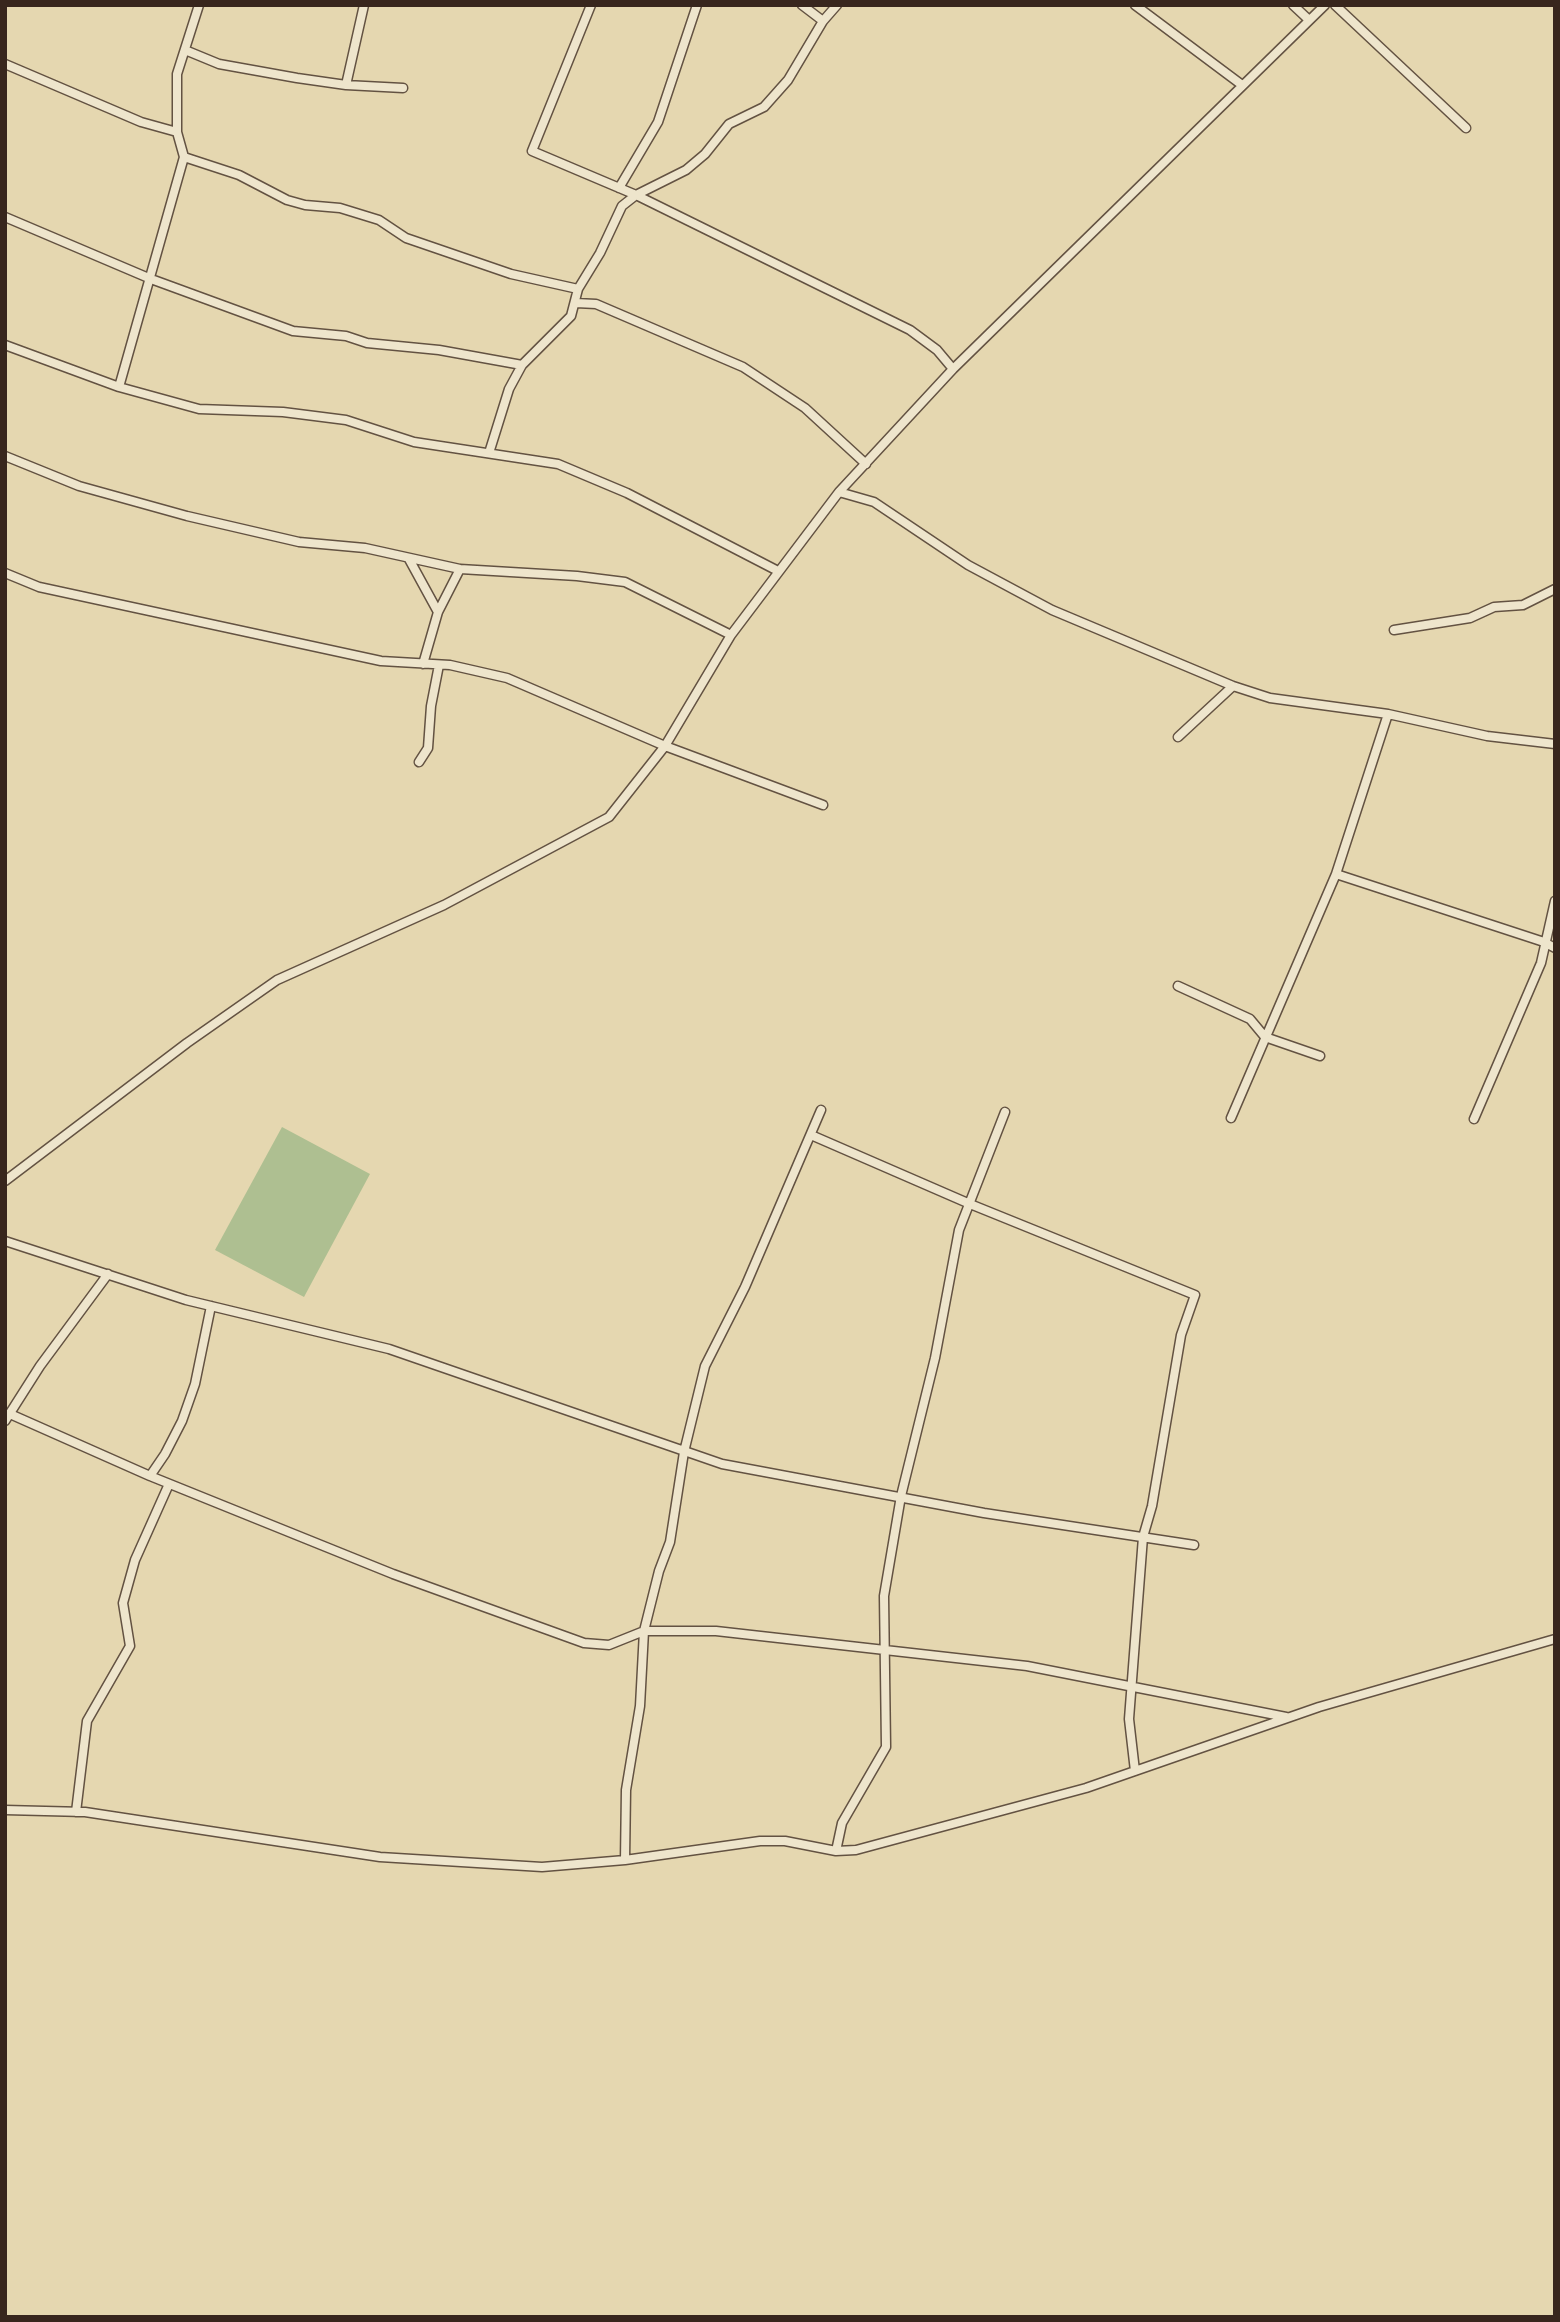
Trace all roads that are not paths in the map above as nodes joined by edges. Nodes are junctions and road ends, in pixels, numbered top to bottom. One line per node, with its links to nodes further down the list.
1 (199, 5): 13 (street)
2 (363, 5): 15 (street)
3 (591, 5): 21 (street)
4 (697, 5): 21 (street)
5 (802, 5): 12 (street)
6 (837, 5): 12 (street)
7 (1135, 5): 16 (street)
8 (1293, 5): 11 (street)
9 (1325, 5): 11 (street)
10 (1335, 5): 18 (street)
11 (1309, 20): 16 (street)
12 (823, 21): 22 (street)
13 (185, 50): 15 (street); 19 (street)
14 (5, 64): 19 (street)
15 (346, 85): 17 (street)
16 (1242, 85): 29 (street)
17 (403, 88)
18 (1466, 128)
19 (177, 132): 20 (street)
20 (184, 157): 24 (street); 25 (street)
21 (619, 188): 22 (street)
22 (636, 195): 25 (street); 29 (street)
23 (5, 217): 24 (street)
24 (151, 279): 28 (street); 30 (street)
25 (578, 289): 26 (street)
26 (576, 303): 28 (street); 33 (street)
27 (5, 345): 30 (street)
28 (523, 365): 31 (street)
29 (953, 369): 33 (street)
30 (119, 387): 31 (street)
31 (489, 453): 37 (street)
32 (5, 456): 35 (street)
33 (866, 464): 34 (street)
34 (839, 492): 37 (street); 45 (street)
35 (409, 559): 36 (street); 40 (street)
36 (460, 569): 40 (street); 42 (street)
37 (778, 571): 42 (street)
38 (5, 573): 43 (street)
39 (1555, 589): 41 (street)
40 (438, 612): 43 (street)
41 (1394, 630)
42 (731, 635): 49 (street)
43 (423, 664): 44 (street)
44 (439, 665): 49 (street); 50 (street)
45 (1233, 686): 46 (street); 47 (street)
46 (1388, 715): 48 (street); 52 (street)
47 (1178, 737)
48 (1555, 744)
49 (665, 746): 51 (street); 64 (street)
50 (419, 762)
51 (822, 805)
52 (1336, 874): 54 (street); 57 (street)
53 (1555, 901): 54 (street)
54 (1544, 942): 55 (street); 62 (street)
55 (1555, 948)
56 (1178, 986): 57 (street)
57 (1265, 1037): 58 (street); 61 (street)
58 (1320, 1055)
59 (821, 1110): 63 (street)
60 (1005, 1112): 65 (street)
61 (1231, 1118)
62 (1474, 1119)
63 (811, 1135): 65 (street); 70 (street)
64 (5, 1181)
65 (970, 1204): 73 (street); 74 (street)
66 (5, 1241): 67 (street)
67 (108, 1274): 68 (street); 69 (street)
68 (211, 1306): 70 (street); 71 (street)
69 (7, 1417): 71 (street)
70 (684, 1452): 73 (street); 76 (street)
71 (150, 1476): 72 (street)
72 (169, 1484): 76 (street); 83 (street)
73 (901, 1496): 74 (street); 78 (street)
74 (1143, 1537): 75 (street); 79 (street)
75 (1194, 1545)
76 (644, 1631): 78 (street); 85 (street)
77 (1555, 1639): 80 (street)
78 (884, 1651): 79 (street); 84 (street)
79 (1133, 1687): 80 (street); 81 (street)
80 (1288, 1718): 81 (street)
81 (1135, 1771): 84 (street)
82 (5, 1810): 83 (street)
83 (76, 1812): 85 (street)
84 (836, 1851): 85 (street)
85 (625, 1860)

